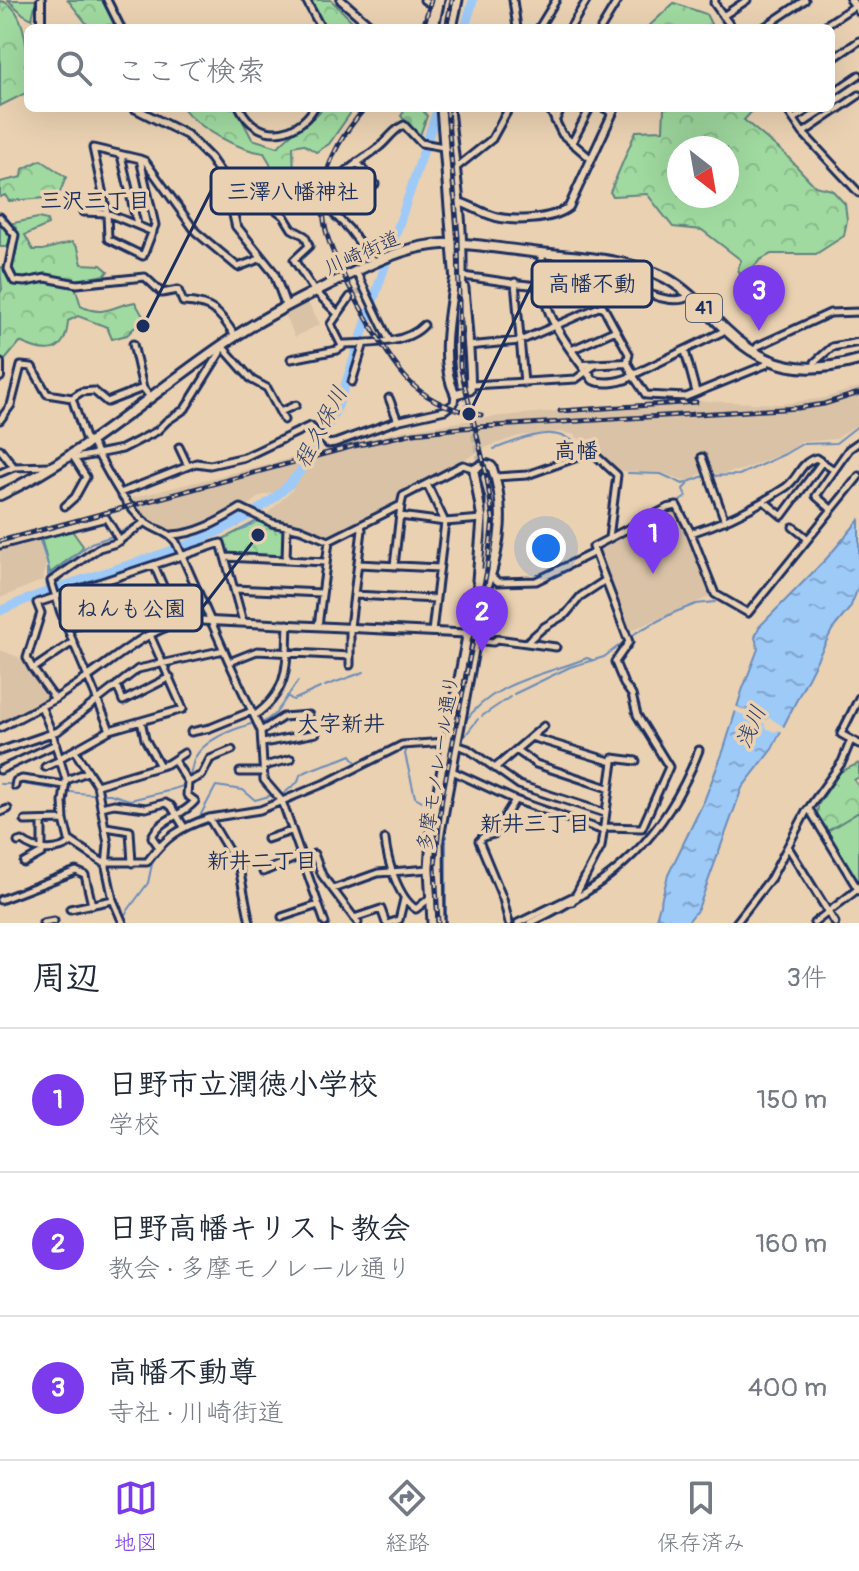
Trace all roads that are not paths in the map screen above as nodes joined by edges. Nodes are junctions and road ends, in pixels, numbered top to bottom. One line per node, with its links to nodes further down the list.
1 (41, 0): 16 (street)
2 (107, 0): 17 (street)
3 (306, 0): 18 (street)
4 (341, 0): 19 (street)
5 (450, 0): 20 (main road)
6 (458, 0): 21 (main road)
7 (513, 0): 22 (street)
8 (556, 0): 23 (street)
9 (587, 0): 24 (street)
10 (618, 0): 25 (street)
11 (715, 0): 15 (street)
12 (747, 0): 15 (street)
13 (805, 0): 27 (street)
14 (856, 5): 28 (street)
15 (723, 16): 26 (street)
16 (41, 24)
17 (119, 24)
18 (319, 24)
19 (368, 24)
20 (445, 24)
21 (453, 24)
22 (516, 24)
23 (541, 24)
24 (572, 24)
25 (603, 24)
26 (729, 24)
27 (769, 24)
28 (827, 24)
29 (859, 41): 30 (street)
30 (835, 57)
31 (859, 75): 32 (street)
32 (835, 91)
33 (859, 95): 34 (street)
34 (835, 111)
35 (142, 112): 72 (street)
36 (242, 112): 37 (street)
37 (311, 112)
38 (441, 112): 52 (main road)
39 (449, 112): 57 (main road)
40 (507, 112): 57 (street)
41 (551, 112): 49 (street)
42 (560, 112): 49 (street)
43 (588, 112): 51 (street)
44 (613, 112): 55 (street)
45 (789, 112): 48 (street)
46 (804, 112): 48 (street)
47 (834, 112): 50 (street)
48 (794, 119): 50 (street)
49 (555, 121): 51 (street)
50 (803, 133): 62 (street)
51 (572, 143): 55 (street)
52 (444, 147): 56 (street); 59 (main road)
53 (121, 155): 54 (street); 66 (street); 68 (street)
54 (140, 159): 69 (street); 72 (street)
55 (592, 160): 64 (street)
56 (357, 162): 60 (street); 74 (street)
57 (454, 169): 59 (street); 64 (main road)
58 (259, 174): 63 (street)
59 (447, 175): 64 (main road)
60 (375, 184)
61 (298, 185): 63 (street)
62 (859, 193)
63 (268, 194): 81 (street)
64 (453, 201): 70 (main road)
65 (83, 212): 66 (street)
66 (107, 213): 68 (street); 69 (street)
67 (0, 217): 92 (street)
68 (138, 225): 69 (street)
69 (153, 232)
70 (457, 243): 71 (main road, 川崎街道 / 41); 74 (main road, 川崎街道 / 41); 76 (main road)
71 (542, 254): 73 (main road, 川崎街道 / 41); 80 (street)
72 (262, 258): 84 (street)
73 (584, 259): 79 (street); 82 (main road, 川崎街道 / 41)
74 (378, 260): 75 (main road, 川崎街道 / 41)
75 (356, 271): 81 (main road, 川崎街道 / 41); 93 (street)
76 (458, 278): 78 (street); 100 (main road); 116 (main road); 121 (main road)
77 (589, 281): 79 (street); 82 (street); 85 (street)
78 (515, 282): 80 (street); 94 (street)
79 (580, 282): 80 (street)
80 (542, 286): 89 (street)
81 (316, 291): 84 (main road, 川崎街道 / 41); 87 (street)
82 (690, 296): 91 (main road, 川崎街道 / 41)
83 (350, 297): 87 (street)
84 (286, 306): 92 (main road, 川崎街道 / 41)
85 (601, 306): 89 (street); 90 (street)
86 (859, 312): 103 (street)
87 (337, 313): 98 (street)
88 (424, 325): 93 (street)
89 (554, 326): 94 (street); 101 (street)
90 (616, 330): 101 (street); 108 (street)
91 (726, 330): 102 (street); 103 (main road, 川崎街道 / 41)
92 (235, 336): 99 (main road, 川崎街道 / 41)
93 (389, 340): 96 (street)
94 (520, 341): 100 (street); 117 (street)
95 (859, 342): 111 (street)
96 (364, 343): 98 (street); 114 (street)
97 (133, 344): 119 (street)
98 (341, 344): 104 (street)
99 (221, 345): 122 (main road, 川崎街道 / 41); 126 (street); 134 (street)
100 (467, 346): 118 (main road)
101 (571, 350): 110 (street)
102 (685, 350): 112 (street); 120 (street)
103 (753, 352): 106 (main road, 川崎街道 / 41)
104 (291, 359)
105 (859, 360): 111 (main road, 川崎街道 / 41)
106 (769, 361): 111 (main road, 川崎街道 / 41); 120 (street)
107 (0, 363): 113 (street)
108 (627, 363): 109 (street); 112 (street)
109 (596, 365): 110 (street); 115 (street)
110 (584, 368): 115 (street); 117 (street)
111 (815, 369)
112 (634, 375): 115 (street); 120 (street)
113 (0, 377)
114 (352, 382)
115 (596, 382)
116 (462, 383)
117 (524, 383): 118 (street)
118 (472, 385): 121 (main road)
119 (143, 388): 122 (street); 123 (street)
120 (696, 392)
121 (455, 394): 129 (street)
122 (150, 397): 130 (main road, 川崎街道 / 41)
123 (72, 398): 127 (street); 130 (street)
124 (389, 398): 129 (street)
125 (296, 405): 126 (street)
126 (280, 412): 128 (street)
127 (0, 420)
128 (284, 420)
129 (398, 421): 138 (street)
130 (89, 441): 134 (street); 135 (main road, 川崎街道 / 41)
131 (859, 442): 142 (street)
132 (179, 447): 138 (street)
133 (0, 449): 139 (street)
134 (97, 452): 135 (street); 148 (street)
135 (73, 457): 140 (main road, 川崎街道 / 41); 150 (street)
136 (702, 457): 158 (street)
137 (822, 462): 142 (street); 151 (street); 151 (street)
138 (188, 466): 148 (street)
139 (14, 467): 140 (street); 143 (street)
140 (53, 468): 149 (main road, 川崎街道 / 41)
141 (476, 469): 145 (main road); 147 (street); 157 (main road)
142 (834, 470): 155 (street)
143 (0, 473)
144 (859, 476): 155 (street)
145 (496, 477): 166 (street); 181 (main road)
146 (485, 478): 176 (main road, 多摩モノレール通り)
147 (427, 484): 153 (street); 160 (street)
148 (120, 493): 159 (street)
149 (0, 495)
150 (75, 497): 152 (street); 154 (street)
151 (764, 501): 158 (street)
152 (81, 502)
153 (401, 505): 156 (street); 161 (street)
154 (65, 506)
155 (831, 509): 167 (street)
156 (400, 516): 160 (street); 179 (street)
157 (482, 519): 160 (street); 188 (main road)
158 (725, 521): 164 (street)
159 (145, 522): 165 (street); 168 (street)
160 (445, 522): 180 (street)
161 (361, 525): 169 (street); 177 (street)
162 (287, 526): 165 (street); 169 (street); 174 (street)
163 (793, 527): 167 (street)
164 (691, 533): 166 (street); 167 (street)
165 (171, 535): 171 (street)
166 (609, 539): 172 (street)
167 (808, 539)
168 (120, 541): 170 (street); 186 (street)
169 (329, 541): 175 (street)
170 (0, 545)
171 (182, 553): 173 (street); 178 (street); 193 (street)
172 (593, 553): 181 (street); 182 (street)
173 (225, 557): 174 (street); 184 (street)
174 (286, 560): 175 (street)
175 (325, 562): 185 (street)
176 (487, 562): 188 (main road, 多摩モノレール通り); 190 (main road, 多摩モノレール通り)
177 (358, 564): 179 (street); 189 (street)
178 (154, 565): 183 (street); 187 (street)
179 (394, 566): 180 (street)
180 (439, 568): 191 (street)
181 (491, 576): 190 (main road)
182 (604, 581): 204 (street); 276 (street)
183 (84, 588): 186 (street); 192 (street)
184 (234, 589): 185 (street); 195 (street)
185 (321, 593): 197 (street)
186 (55, 594): 199 (street); 212 (street)
187 (167, 594): 192 (street); 194 (street)
188 (475, 594): 202 (main road, 多摩モノレール通り)
189 (354, 595): 191 (street); 198 (street)
190 (484, 596): 202 (main road, 多摩モノレール通り)
191 (436, 599): 200 (street)
192 (96, 618): 199 (street)
193 (211, 620): 194 (street); 195 (street); 206 (street)
194 (178, 621): 201 (street)
195 (243, 622): 196 (street)
196 (288, 624): 197 (street); 207 (street)
197 (318, 626): 198 (street)
198 (350, 627): 200 (street); 208 (street)
199 (68, 629): 203 (street)
200 (432, 632): 202 (street)
201 (150, 635): 210 (street); 213 (street)
202 (473, 636): 204 (street); 235 (main road, 多摩モノレール通り)
203 (73, 642): 212 (street); 213 (street)
204 (527, 642): 205 (street)
205 (556, 647)
206 (224, 650): 209 (street); 210 (street)
207 (287, 653): 208 (street); 209 (street); 221 (street)
208 (350, 656): 211 (street)
209 (229, 662): 221 (street)
210 (164, 663): 214 (street); 215 (street)
211 (350, 665)
212 (33, 669): 217 (street)
213 (88, 677): 217 (street); 218 (street)
214 (170, 677): 215 (street); 224 (street)
215 (117, 685): 218 (street)
216 (859, 698): 220 (street)
217 (55, 699): 219 (street)
218 (98, 699): 227 (street); 230 (street)
219 (41, 706): 226 (street); 230 (street)
220 (852, 711): 222 (street); 233 (street)
221 (253, 714): 228 (street); 229 (street)
222 (859, 714)
223 (309, 715): 228 (street)
224 (141, 721): 227 (street); 249 (street)
225 (544, 726): 232 (street)
226 (0, 728)
227 (110, 730): 238 (street)
228 (261, 731): 234 (street)
229 (191, 732)
230 (52, 733): 236 (street); 242 (street)
231 (316, 733): 234 (street)
232 (531, 737): 240 (street); 248 (street)
233 (851, 740): 237 (street); 266 (street)
234 (263, 743): 252 (street)
235 (451, 743): 251 (street); 254 (main road, 多摩モノレール通り); 263 (street); 290 (main road, 多摩モノレール通り)
236 (56, 744): 244 (street); 253 (street)
237 (859, 744)
238 (74, 750): 244 (street); 255 (street)
239 (232, 750): 257 (street)
240 (516, 750): 251 (street); 261 (street)
241 (699, 750): 300 (street)
242 (0, 751)
243 (184, 753): 246 (street)
244 (60, 759): 250 (street); 260 (street)
245 (291, 759): 252 (street)
246 (174, 760): 249 (street); 257 (street)
247 (636, 761): 248 (street)
248 (613, 762): 261 (street)
249 (160, 766): 259 (street)
250 (45, 767)
251 (495, 768): 268 (street)
252 (263, 769): 256 (street); 263 (street)
253 (0, 770)
254 (450, 770): 262 (street); 315 (main road, 多摩モノレール通り)
255 (87, 772): 259 (street); 260 (street)
256 (240, 772)
257 (188, 782): 269 (street)
258 (15, 784): 260 (street)
259 (97, 785): 264 (street)
260 (65, 786): 271 (street)
261 (608, 788): 268 (street)
262 (515, 800): 276 (street); 308 (street)
263 (282, 804): 270 (street); 277 (street)
264 (101, 807): 269 (street); 274 (street)
265 (8, 809): 267 (street)
266 (809, 809): 282 (street); 293 (street)
267 (0, 812)
268 (605, 813): 276 (street)
269 (177, 816): 275 (street); 283 (street)
270 (209, 819): 275 (street); 311 (street)
271 (64, 820): 273 (street); 281 (street)
272 (25, 821): 273 (street)
273 (42, 821): 284 (street)
274 (106, 827): 288 (street); 289 (street)
275 (184, 827): 283 (street)
276 (604, 829): 295 (street)
277 (291, 831): 278 (street); 286 (street)
278 (267, 839)
279 (385, 839): 291 (street)
280 (18, 842): 284 (street)
281 (72, 842): 284 (street); 288 (street)
282 (788, 846): 304 (street); 318 (street)
283 (159, 847): 289 (street)
284 (43, 849): 287 (street)
285 (314, 854): 294 (street)
286 (300, 856): 292 (street); 302 (street)
287 (24, 863)
288 (107, 863): 289 (street); 299 (street)
289 (132, 863)
290 (429, 869): 291 (street); 297 (main road, 多摩モノレール通り)
291 (392, 871): 294 (street); 296 (street)
292 (263, 872)
293 (858, 888): 304 (street)
294 (333, 889): 306 (street)
295 (575, 896): 300 (street); 316 (street)
296 (404, 898): 297 (street); 313 (street)
297 (430, 898): 314 (main road, 多摩モノレール通り)
298 (0, 900): 301 (street)
299 (113, 900): 301 (street); 310 (street)
300 (571, 903): 317 (street)
301 (92, 905): 303 (street)
302 (318, 905): 305 (street); 312 (street)
303 (70, 909)
304 (826, 909): 319 (street); 320 (street)
305 (282, 917)
306 (356, 920): 313 (street)
307 (54, 921): 309 (street)
308 (508, 922)
309 (43, 923)
310 (123, 923)
311 (250, 923)
312 (325, 923)
313 (388, 923)
314 (432, 923)
315 (440, 923)
316 (518, 923)
317 (530, 923)
318 (736, 923)
319 (814, 923)
320 (835, 923)

